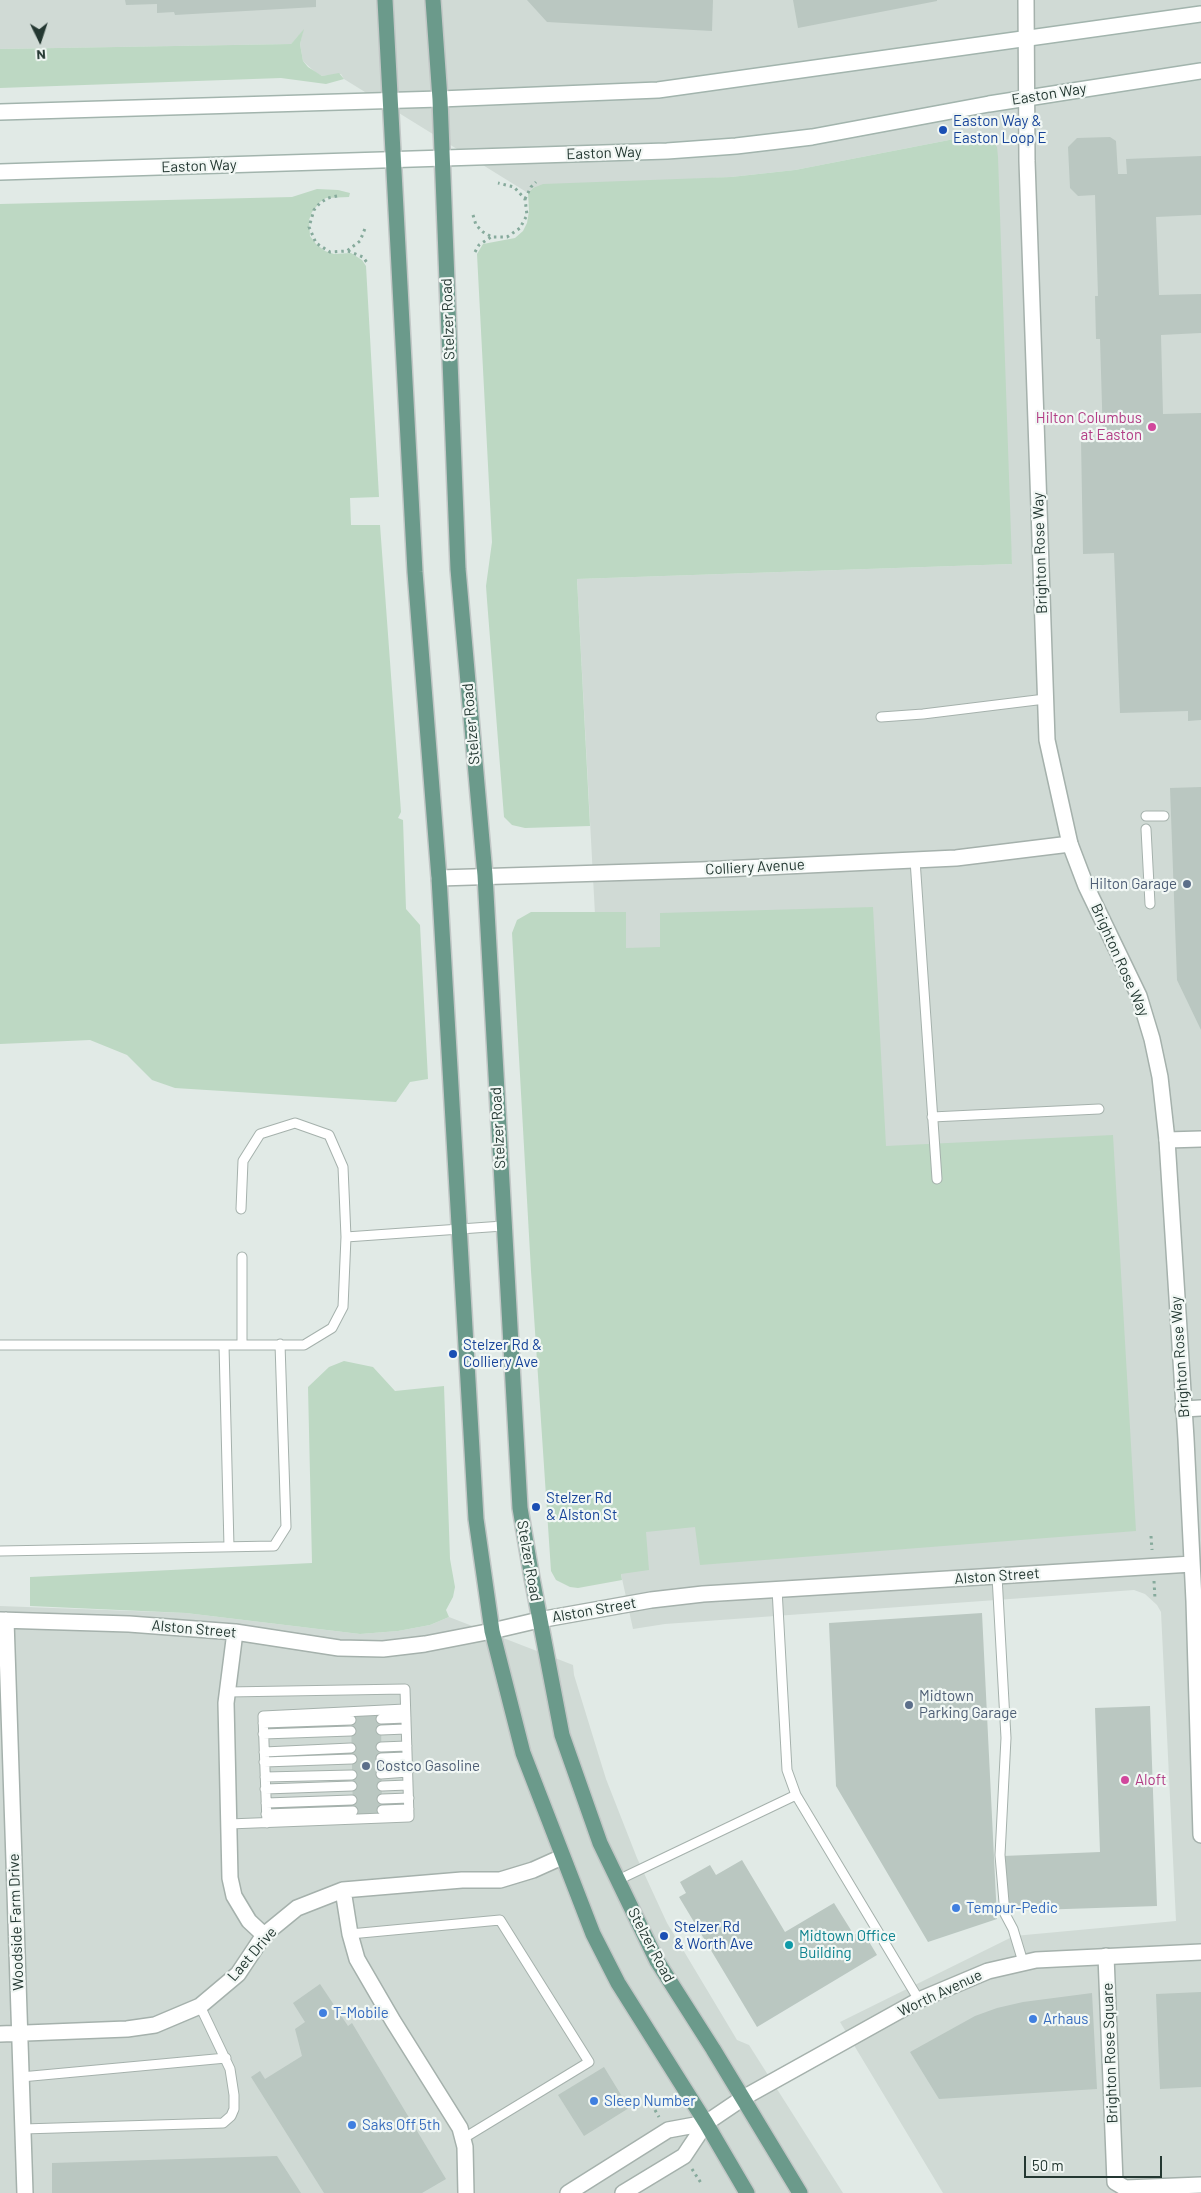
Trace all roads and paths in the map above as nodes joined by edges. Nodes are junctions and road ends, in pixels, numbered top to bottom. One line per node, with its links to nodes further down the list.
1 (385, 0): 8 (main road)
2 (433, 0): 9 (main road, Stelzer Road)
3 (1026, 0): 5 (street, Brighton Rose Way)
4 (1201, 14): 5 (street)
5 (1027, 39): 7 (street, Brighton Rose Way); 9 (street)
6 (1201, 71): 7 (street, Easton Way)
7 (1026, 98): 11 (street, Easton Way); 24 (street, Brighton Rose Way)
8 (390, 99): 9 (street); 10 (street); 12 (main road)
9 (440, 99): 11 (main road, Stelzer Road)
10 (0, 112)
11 (442, 158): 12 (street, Easton Way); 31 (main road, Stelzer Road)
12 (392, 160): 13 (street, Easton Way); 32 (main road)
13 (0, 172)
14 (536, 182): 17 (path)
15 (498, 183): 17 (path)
16 (338, 196): 21 (path)
17 (525, 199): 20 (path)
18 (473, 215): 20 (path)
19 (366, 226): 21 (path)
20 (492, 237): 22 (path)
21 (347, 251): 23 (path)
22 (475, 252)
23 (368, 264)
24 (1045, 699): 25 (lane); 29 (street, Brighton Rose Way)
25 (881, 717)
26 (1146, 816): 27 (lane)
27 (1164, 816)
28 (1146, 829): 33 (lane)
29 (1070, 844): 30 (street, Colliery Avenue); 37 (street, Brighton Rose Way)
30 (914, 860): 31 (street, Colliery Avenue); 35 (lane)
31 (485, 875): 32 (street, Colliery Avenue); 40 (main road, Stelzer Road)
32 (439, 878): 41 (main road)
33 (1150, 904)
34 (1099, 1109): 35 (lane)
35 (932, 1117): 38 (lane)
36 (1201, 1139): 37 (street)
37 (1167, 1140): 49 (street, Brighton Rose Way)
38 (937, 1179)
39 (241, 1209): 42 (lane)
40 (504, 1226): 41 (lane); 56 (main road, Stelzer Road)
41 (459, 1229): 42 (lane); 57 (main road)
42 (346, 1237): 46 (lane)
43 (242, 1257): 45 (lane)
44 (224, 1344): 45 (lane); 47 (lane); 50 (lane)
45 (242, 1344): 46 (lane)
46 (280, 1344): 50 (lane)
47 (0, 1345)
48 (1201, 1408): 49 (street)
49 (1183, 1409): 52 (street, Brighton Rose Way)
50 (229, 1547): 51 (lane)
51 (0, 1551)
52 (1192, 1564): 53 (street, Alston Street); 94 (street, Brighton Rose Way)
53 (997, 1576): 54 (street, Alston Street); 102 (lane)
54 (777, 1589): 56 (street, Alston Street); 84 (lane)
55 (3, 1620): 58 (street, Alston Street); 105 (street, Woodside Farm Drive)
56 (539, 1620): 57 (street, Alston Street); 96 (main road, Stelzer Road)
57 (492, 1631): 58 (street, Alston Street); 95 (main road)
58 (235, 1632): 59 (street)
59 (228, 1692): 60 (lane); 93 (street)
60 (406, 1713): 61 (lane); 63 (lane); 64 (lane)
61 (381, 1719)
62 (351, 1720): 63 (lane)
63 (263, 1723): 67 (lane)
64 (406, 1729): 65 (lane); 68 (lane)
65 (381, 1730)
66 (351, 1731): 67 (lane)
67 (263, 1734): 71 (lane)
68 (407, 1746): 69 (lane); 72 (lane)
69 (381, 1747)
70 (351, 1748): 71 (lane)
71 (264, 1752): 75 (lane)
72 (407, 1757): 73 (lane); 76 (lane)
73 (381, 1758)
74 (352, 1759): 75 (lane)
75 (264, 1762): 79 (lane)
76 (408, 1772): 78 (lane); 80 (lane)
77 (352, 1774): 79 (lane)
78 (381, 1774)
79 (265, 1777): 83 (lane)
80 (408, 1785): 82 (lane); 85 (lane)
81 (352, 1786): 83 (lane)
82 (382, 1786)
83 (265, 1788): 88 (lane)
84 (796, 1795): 96 (lane); 103 (lane)
85 (409, 1798): 86 (lane); 89 (lane)
86 (382, 1799)
87 (352, 1800): 88 (lane)
88 (266, 1803): 92 (lane)
89 (409, 1809): 90 (lane); 92 (lane)
90 (382, 1810)
91 (353, 1811): 92 (lane)
92 (267, 1819): 93 (lane)
93 (229, 1824): 99 (street)
94 (1201, 1835)
95 (562, 1857): 97 (street, Laet Drive); 110 (main road)
96 (618, 1880): 109 (main road, Stelzer Road)
97 (344, 1890): 98 (street); 99 (street, Laet Drive)
98 (350, 1934): 112 (street); 112 (lane)
99 (264, 1935): 104 (street, Laet Drive)
100 (1201, 1952): 101 (street, Worth Avenue)
101 (1106, 1956): 102 (street, Worth Avenue); 113 (street, Brighton Rose Square)
102 (1023, 1962): 103 (street, Worth Avenue)
103 (919, 2000): 109 (street, Worth Avenue)
104 (200, 2006): 105 (street, Laet Drive); 107 (lane)
105 (20, 2033): 106 (street, Laet Drive); 108 (street, Woodside Farm Drive)
106 (0, 2034)
107 (226, 2058): 108 (lane); 111 (lane)
108 (21, 2077): 111 (street, Woodside Farm Drive)
109 (743, 2098): 110 (street, Worth Avenue); 119 (main road, Stelzer Road)
110 (706, 2123): 116 (street, Worth Avenue); 117 (street, Worth Avenue); 118 (main road)
111 (23, 2129): 114 (street, Woodside Farm Drive)
112 (464, 2138): 115 (street)
113 (1201, 2185)
114 (25, 2193)
115 (466, 2193)
116 (568, 2193)
117 (623, 2193)
118 (747, 2193)
119 (800, 2193)

